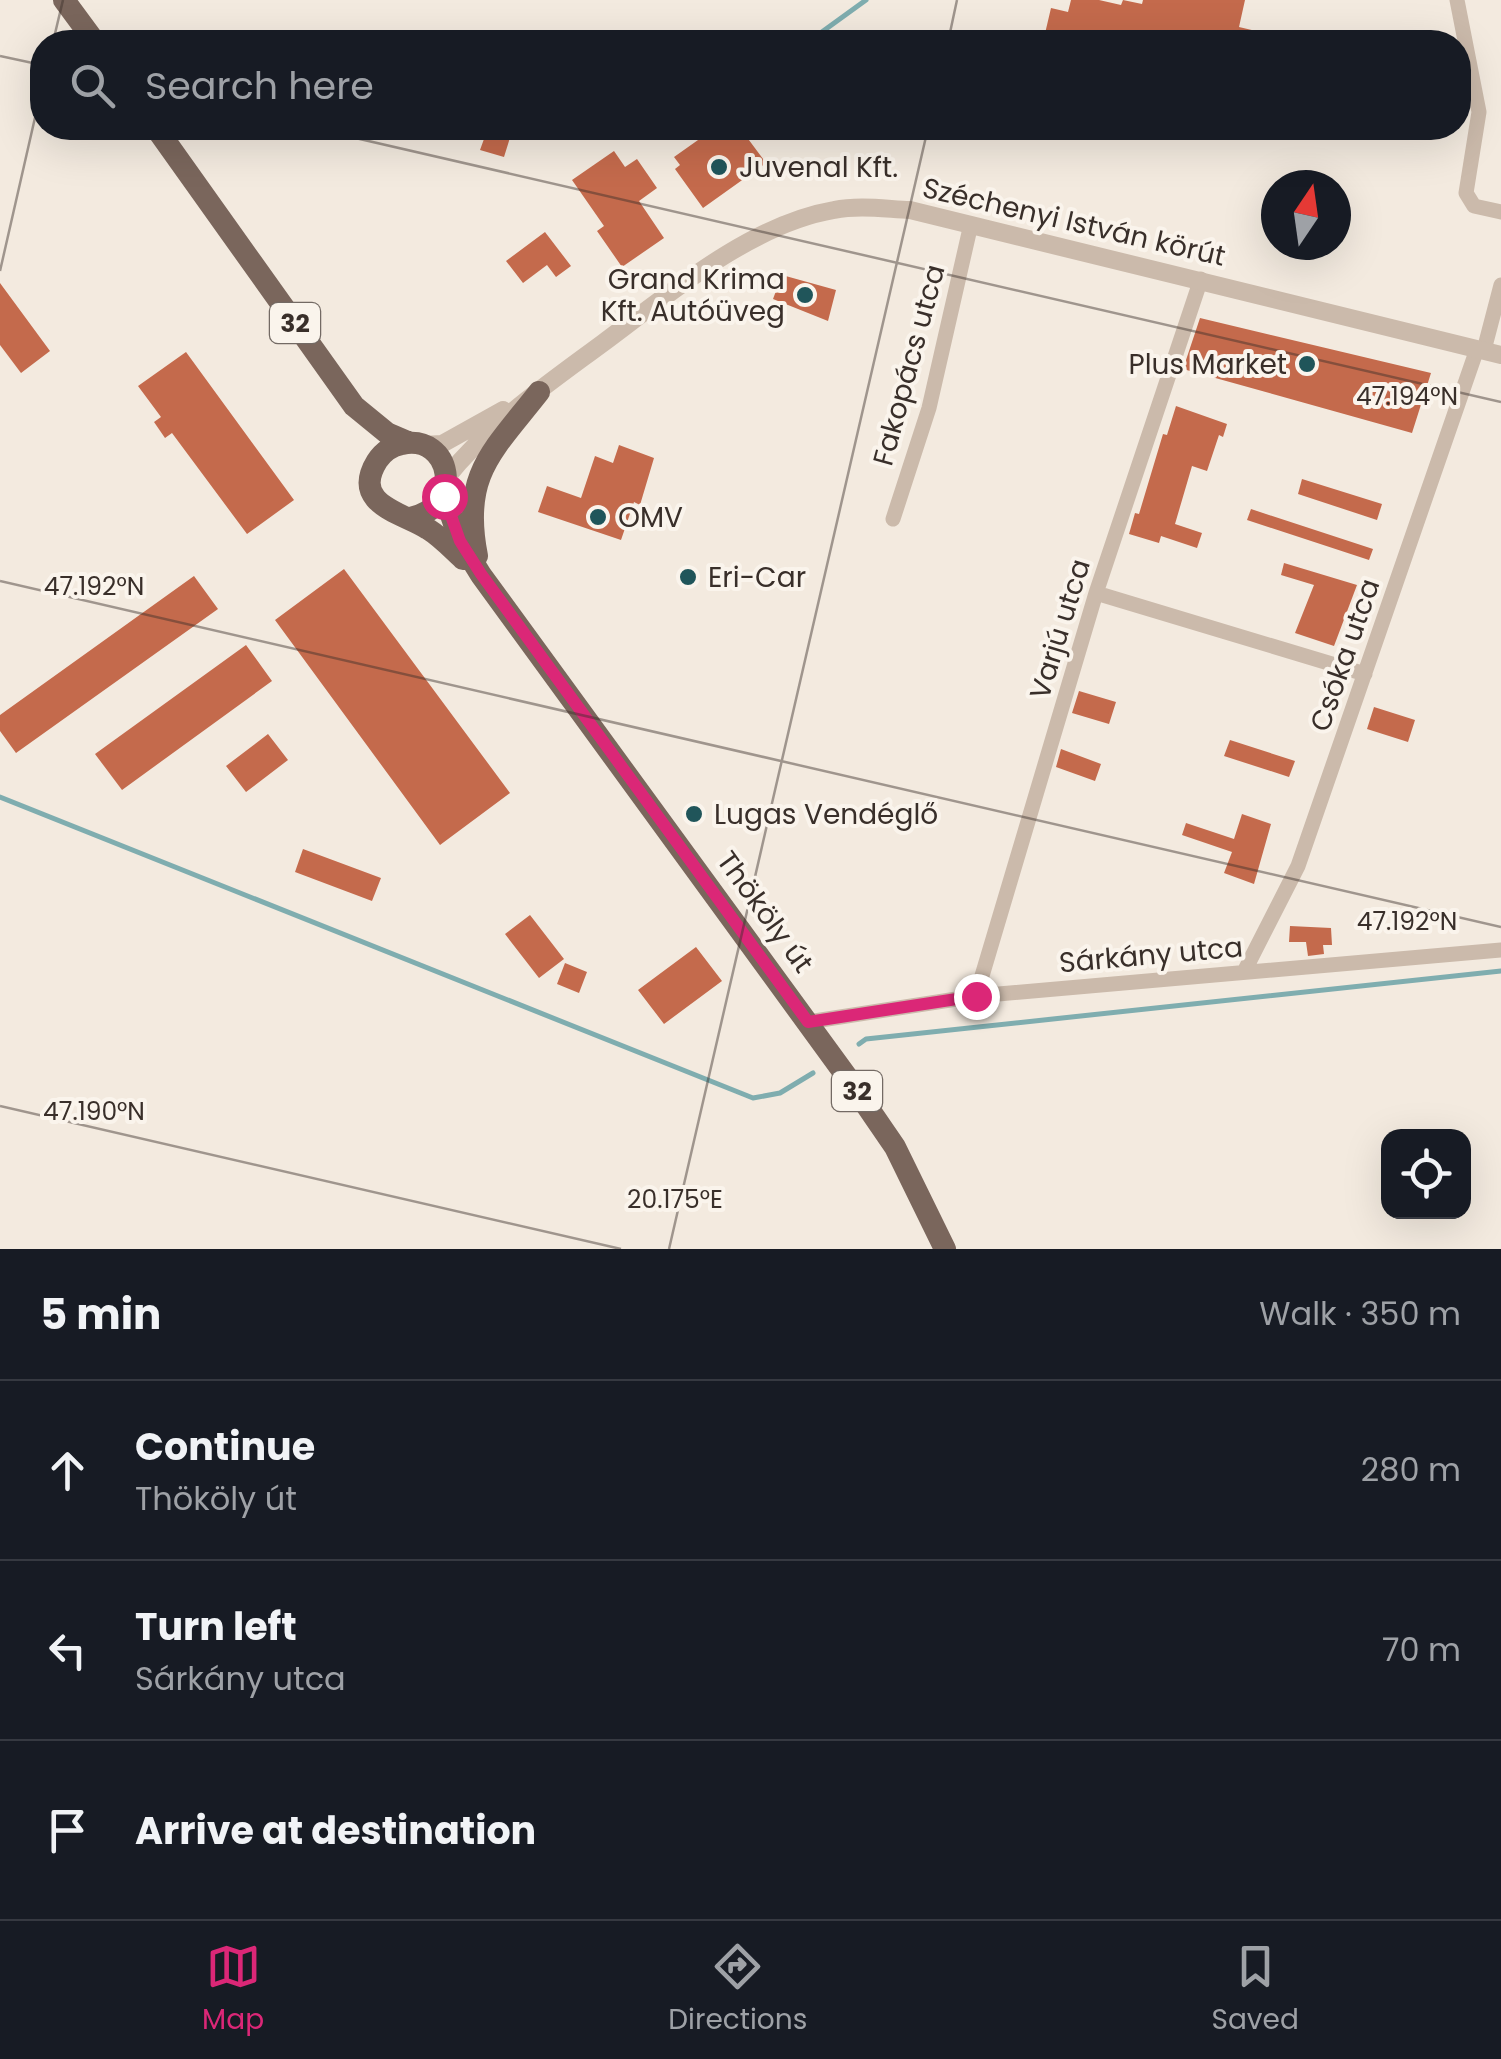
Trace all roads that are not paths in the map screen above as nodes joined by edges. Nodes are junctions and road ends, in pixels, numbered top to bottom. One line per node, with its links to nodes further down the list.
1 (64, 0): 3 (main road)
2 (1457, 0): 4 (street)
3 (85, 30)
4 (1463, 30)
5 (1471, 71): 7 (street)
6 (165, 140): 13 (main road, 32)
7 (1501, 212)
8 (971, 224): 9 (street, Széchenyi István körút); 12 (street, Széchenyi István körút); 18 (street, Fakopács utca)
9 (1201, 280): 11 (street, Széchenyi István körút); 20 (street, Varjú utca)
10 (1501, 284): 11 (street, Csóka utca)
11 (1487, 351): 21 (street, Csóka utca)
12 (547, 386): 14 (street, Széchenyi István körút); 16 (street, Széchenyi István körút); 19 (main road)
13 (354, 406): 14 (main road, 32); 15 (main road, 32)
14 (415, 444): 15 (main road); 16 (main road, Thököly út / 32)
15 (373, 468): 17 (main road, Thököly út / 32)
16 (446, 486): 17 (main road); 19 (main road, Thököly út / 32)
17 (410, 518): 19 (main road, Thököly út / 32)
18 (893, 519)
19 (481, 574): 25 (main road, Thököly út / 32)
20 (1096, 593): 21 (street); 24 (street, Varjú utca)
21 (1365, 674): 23 (street, Csóka utca)
22 (1501, 950): 23 (street, Sárkány utca)
23 (1245, 970): 24 (street, Sárkány utca)
24 (976, 996): 25 (street, Sárkány utca)
25 (808, 1022): 26 (main road, Thököly út / 32)
26 (944, 1249)

